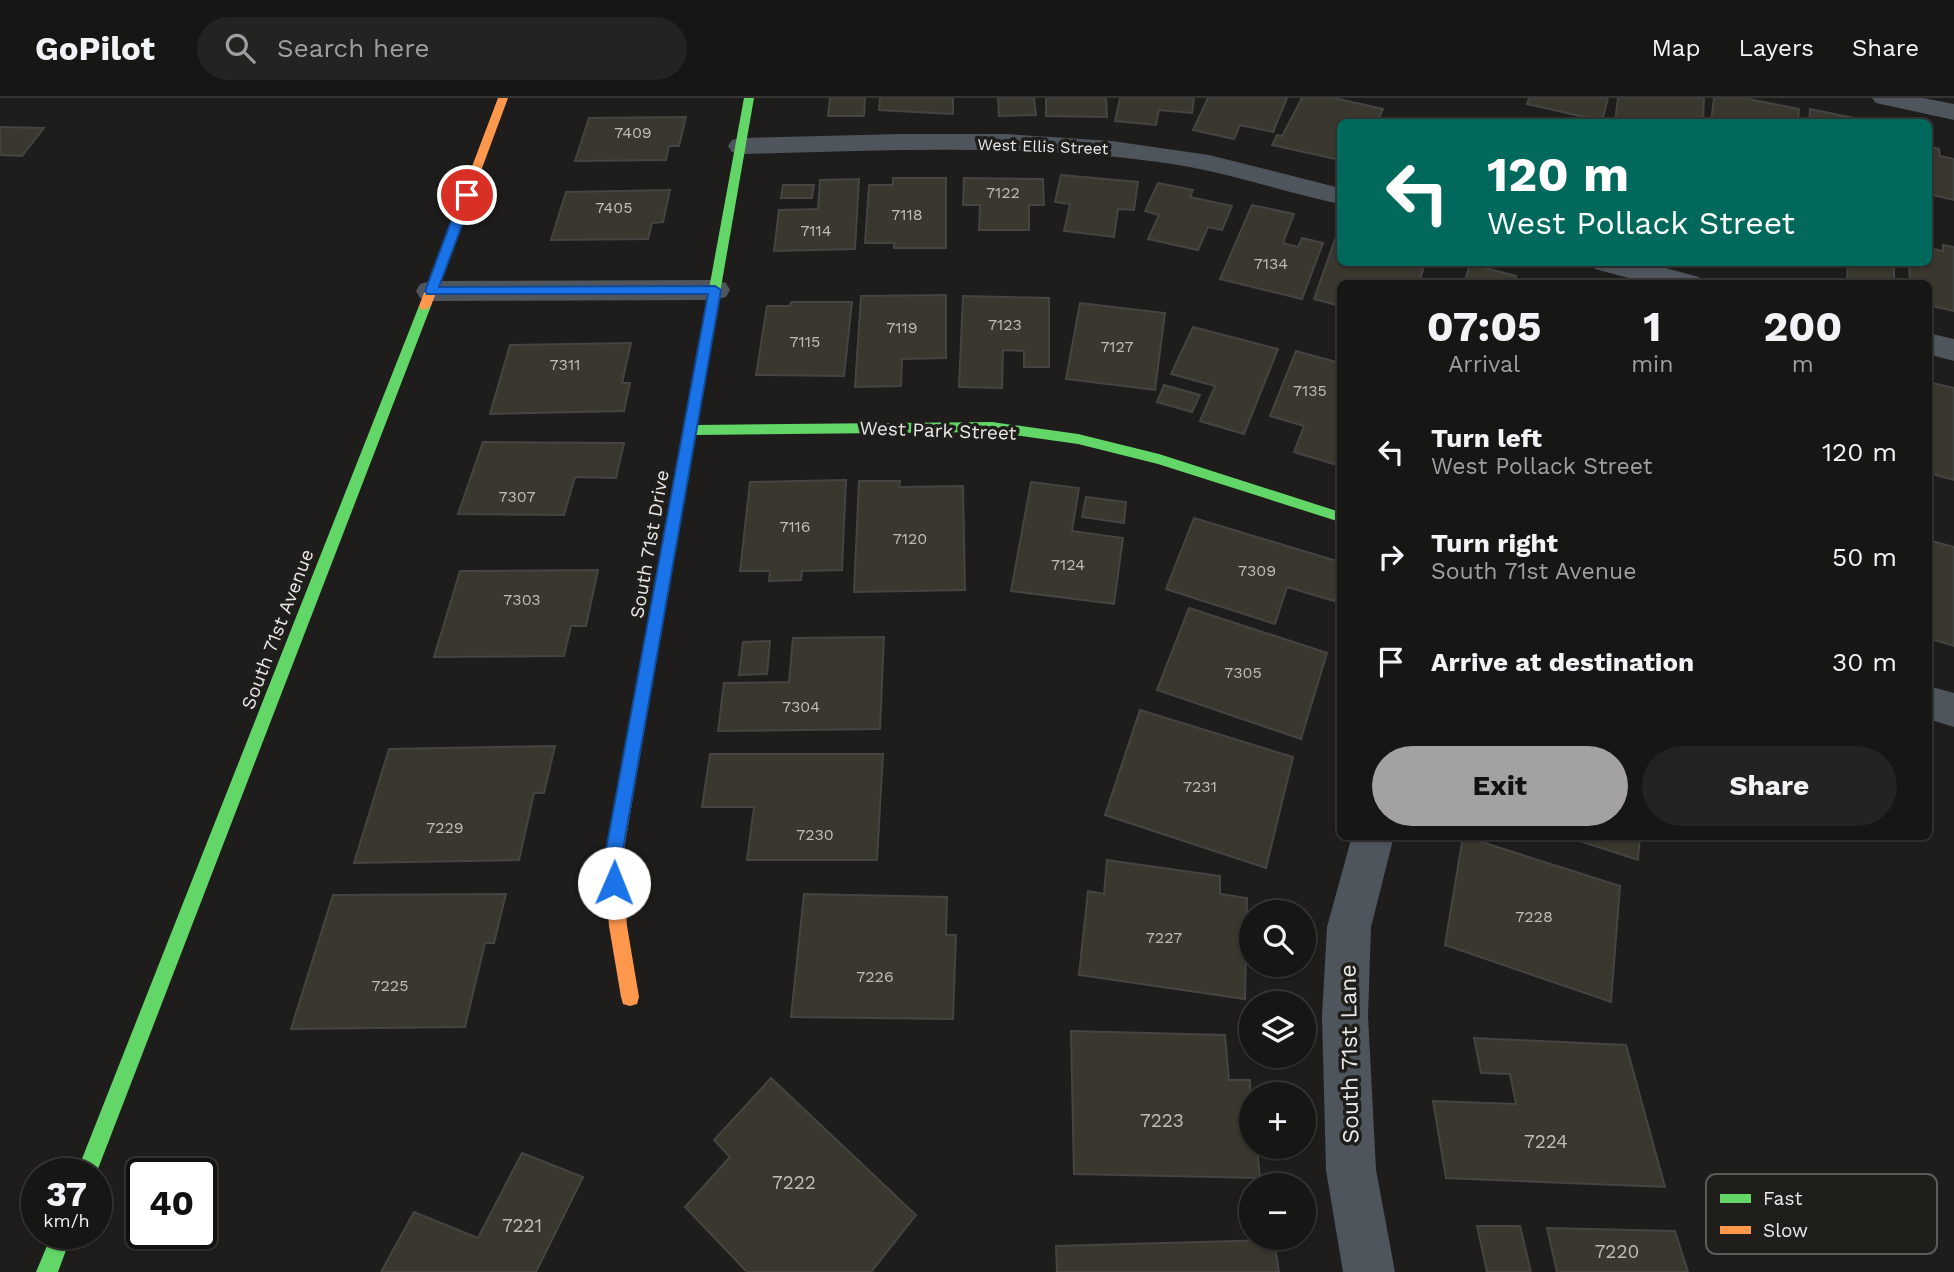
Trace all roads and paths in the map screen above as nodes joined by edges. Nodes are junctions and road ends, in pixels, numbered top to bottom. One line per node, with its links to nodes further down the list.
1 (503, 98): 10 (street, South 71st Avenue)
2 (749, 98): 5 (street, South 71st Drive)
3 (1885, 98): 4 (street)
4 (1954, 112)
5 (741, 146): 6 (street, West Ellis Street); 9 (street, South 71st Drive)
6 (1337, 195)
7 (1620, 266): 8 (street)
8 (1674, 280)
9 (715, 290): 10 (street); 13 (street, South 71st Drive)
10 (431, 291): 19 (street, South 71st Avenue)
11 (1932, 345): 12 (street)
12 (1954, 350)
13 (691, 430): 14 (street, West Park Street); 18 (street, South 71st Drive)
14 (1337, 516)
15 (1932, 703): 16 (street)
16 (1954, 710)
17 (1372, 840): 22 (street, South 71st Lane)
18 (630, 997)
19 (92, 1158)
20 (56, 1249): 21 (street)
21 (47, 1272)
22 (1369, 1272)

